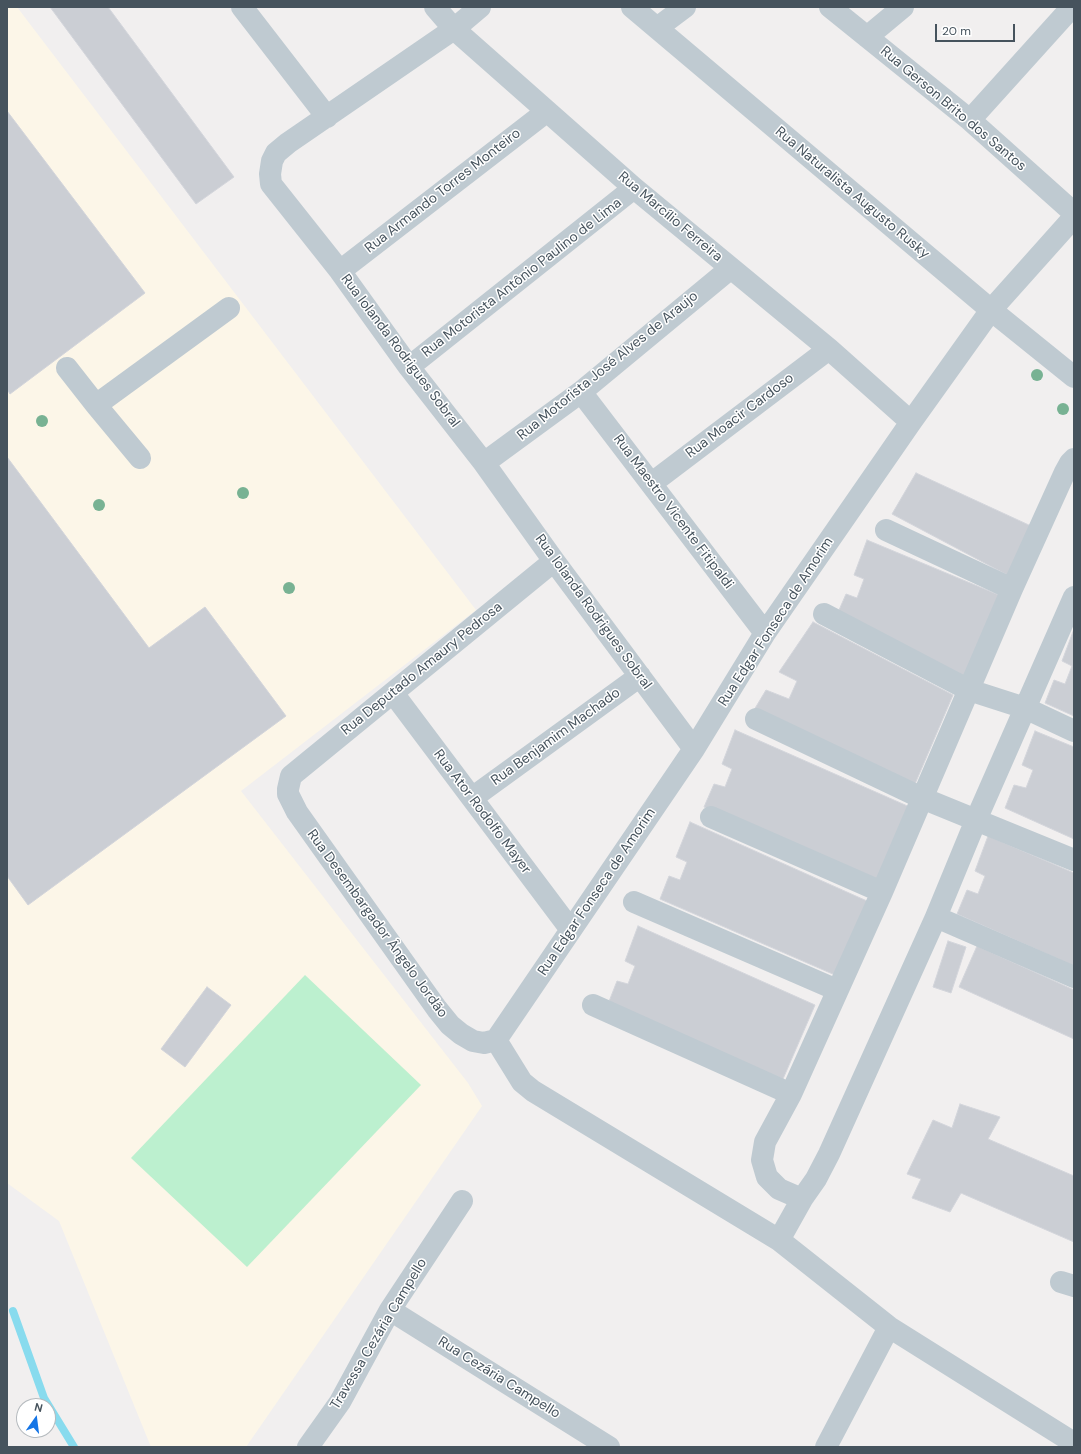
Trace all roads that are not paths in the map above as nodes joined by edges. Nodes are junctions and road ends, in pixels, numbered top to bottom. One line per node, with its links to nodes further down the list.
1 (242, 7): 13 (street)
2 (435, 7): 9 (street, Rua Marcílio Ferreira)
3 (480, 7): 9 (street, Rua Iolanda Rodrigues Sobral)
4 (632, 7): 10 (street, Rua Naturalista Augusto Rusky)
5 (685, 7): 10 (street)
6 (830, 7): 11 (street, Rua Gerson Brito dos Santos)
7 (903, 7): 11 (street)
8 (1072, 7): 14 (street)
9 (454, 28): 12 (street, Rua Marcílio Ferreira); 13 (street, Rua Iolanda Rodrigues Sobral)
10 (657, 28): 21 (street, Rua Naturalista Augusto Rusky)
11 (867, 37): 14 (street, Rua Gerson Brito dos Santos)
12 (546, 112): 15 (street, Rua Marcílio Ferreira); 19 (street, Rua Armando Torres Monteiro)
13 (327, 117): 19 (street, Rua Iolanda Rodrigues Sobral)
14 (970, 120): 16 (street, Rua Gerson Brito dos Santos)
15 (634, 188): 18 (street, Rua Marcílio Ferreira); 23 (street, Rua Motorista Antônio Paulino de Lima)
16 (1074, 213)
17 (1074, 217): 21 (street, Rua Edgar Fonseca de Amorim)
18 (731, 268): 22 (street, Rua Marcílio Ferreira); 26 (street, Rua Motorista José Alves de Araujo)
19 (340, 270): 23 (street, Rua Iolanda Rodrigues Sobral)
20 (229, 308): 27 (street)
21 (991, 310): 25 (street, Rua Naturalista Augusto Rusky); 28 (street, Rua Edgar Fonseca de Amorim)
22 (828, 349): 28 (street, Rua Marcílio Ferreira); 32 (street, Rua Moacir Cardoso)
23 (409, 367): 31 (street, Rua Iolanda Rodrigues Sobral)
24 (66, 368): 27 (street)
25 (1074, 377)
26 (581, 392): 31 (street, Rua Motorista José Alves de Araujo); 32 (street, Rua Maestro Vicente Fitipaldi)
27 (96, 405): 29 (street)
28 (911, 422): 38 (street, Rua Edgar Fonseca de Amorim)
29 (140, 458)
30 (1074, 459): 35 (street)
31 (484, 464): 34 (street, Rua Iolanda Rodrigues Sobral)
32 (652, 484): 38 (street, Rua Maestro Vicente Fitipaldi)
33 (886, 530): 35 (street)
34 (554, 561): 39 (street, Rua Iolanda Rodrigues Sobral); 41 (street, Rua Deputado Amaury Pedrosa)
35 (1012, 589): 40 (street)
36 (1073, 604): 42 (street)
37 (824, 614): 40 (street)
38 (766, 633): 45 (street, Rua Edgar Fonseca de Amorim)
39 (640, 676): 45 (street, Rua Iolanda Rodrigues Sobral); 47 (street, Rua Benjamim Machado)
40 (969, 690): 42 (street); 48 (street)
41 (393, 693): 46 (street, Rua Deputado Amaury Pedrosa); 47 (street, Rua Ator Rodolfo Mayer)
42 (1025, 708): 44 (street); 50 (street)
43 (756, 719): 48 (street)
44 (1074, 731)
45 (694, 749): 55 (street, Rua Edgar Fonseca de Amorim)
46 (291, 776): 59 (street, Rua Desembargador Ângelo Jordão)
47 (472, 798): 55 (street, Rua Ator Rodolfo Mayer)
48 (922, 798): 50 (street); 52 (street)
49 (710, 817): 52 (street)
50 (976, 820): 51 (street); 54 (street)
51 (1074, 860)
52 (882, 892): 57 (street)
53 (634, 902): 57 (street)
54 (936, 917): 56 (street); 61 (street)
55 (571, 930): 59 (street, Rua Edgar Fonseca de Amorim)
56 (1074, 977)
57 (837, 990): 60 (street)
58 (594, 1005): 60 (street)
59 (496, 1040): 63 (street)
60 (791, 1094): 61 (street)
61 (802, 1199): 63 (street)
62 (462, 1201): 64 (street, Travessa Cezária Campello)
63 (779, 1240): 65 (street)
64 (390, 1310): 67 (street, Travessa Cezária Campello); 68 (street, Rua Cezária Campello)
65 (889, 1327): 66 (street); 69 (street)
66 (1074, 1443)
67 (308, 1447)
68 (609, 1447)
69 (826, 1447)

